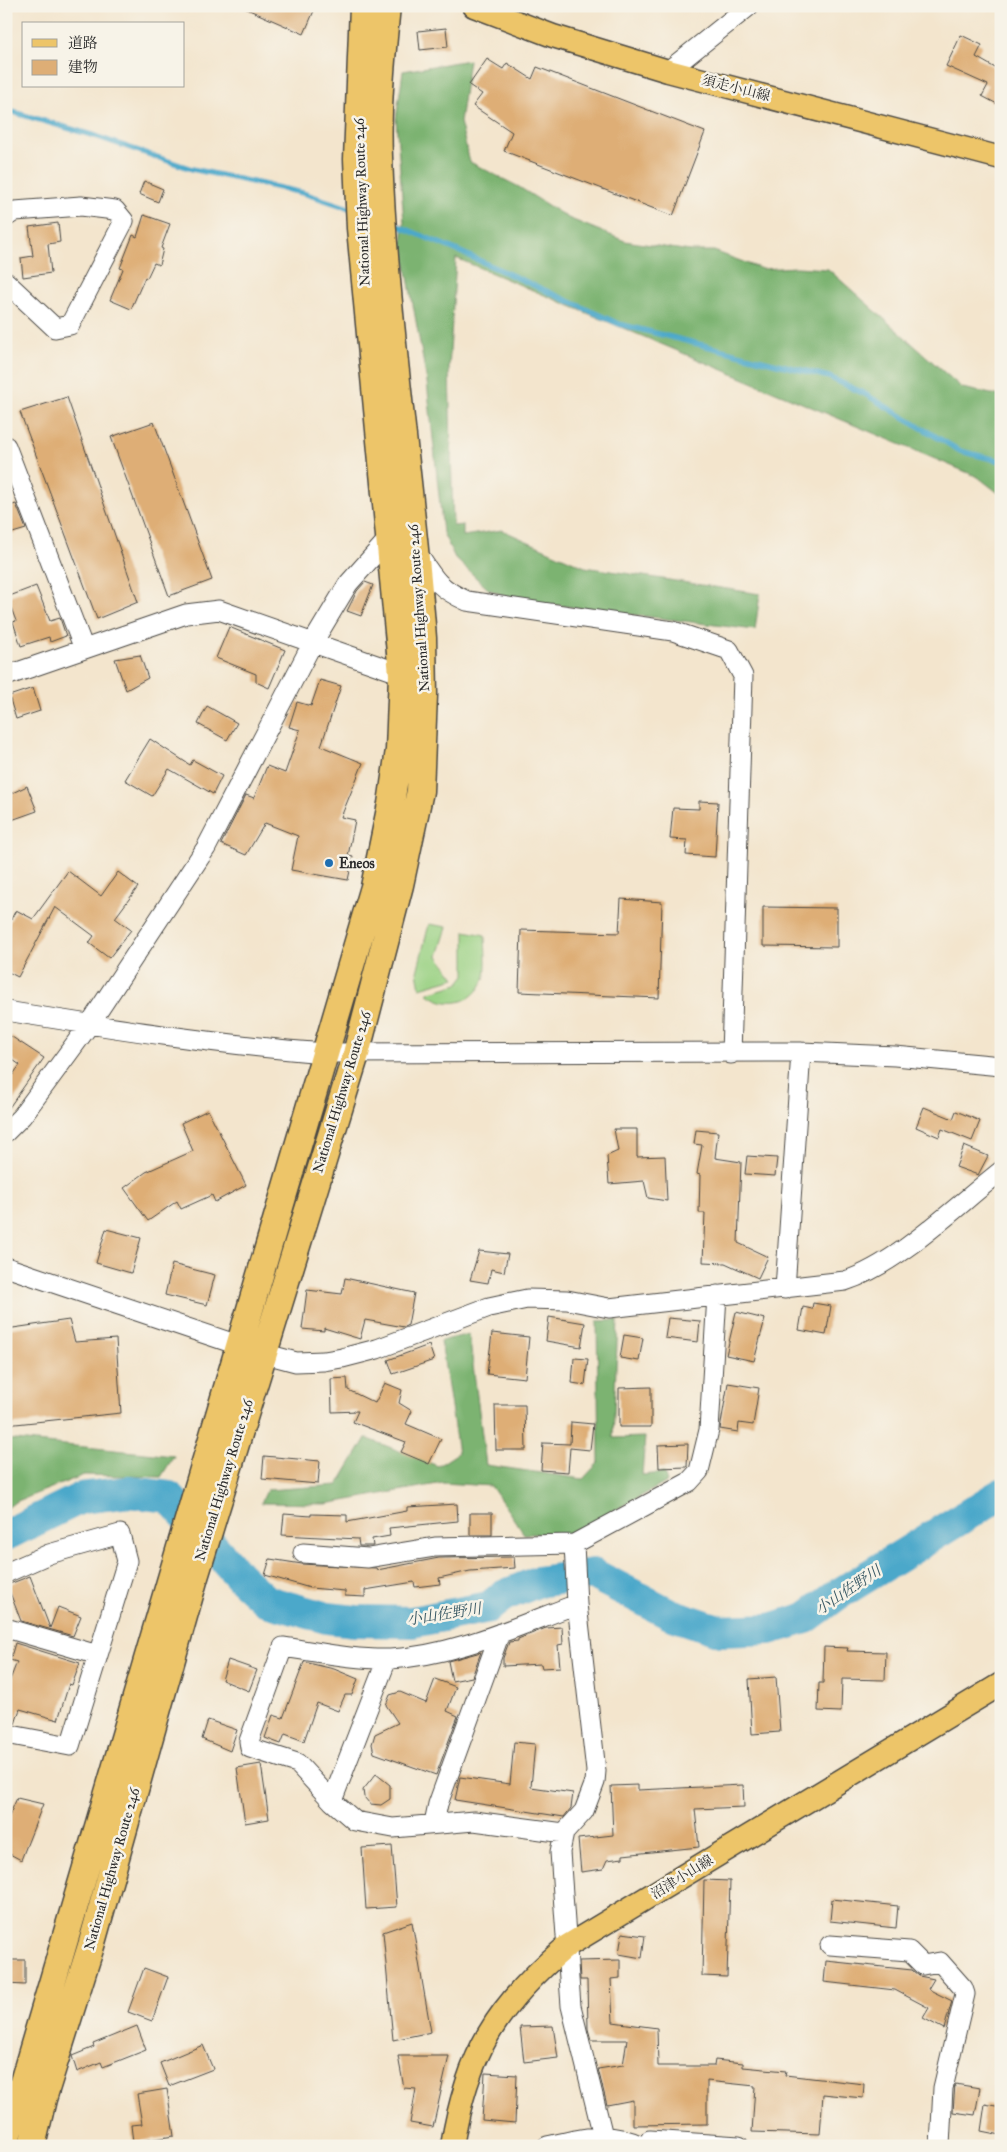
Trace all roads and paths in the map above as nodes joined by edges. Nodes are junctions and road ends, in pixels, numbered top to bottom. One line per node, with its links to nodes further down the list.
1 (363, 6): 6 (highway, National Highway Route 246)
2 (387, 6): 6 (highway, National Highway Route 246)
3 (474, 6): 5 (main road, 須走小山線)
4 (749, 6): 5 (street)
5 (668, 71): 7 (main road, 須走小山線)
6 (368, 158): 9 (highway, National Highway Route 246)
7 (1001, 158)
8 (6, 217): 10 (street)
9 (372, 228): 12 (highway, National Highway Route 246); 13 (highway, National Highway Route 246)
10 (6, 282)
11 (6, 446): 15 (street)
12 (390, 537): 14 (street); 16 (highway, National Highway Route 246)
13 (417, 553): 22 (highway, National Highway Route 246); 23 (street)
14 (312, 644): 15 (street); 16 (street); 19 (street)
15 (84, 649): 17 (street)
16 (402, 674): 21 (highway, National Highway Route 246)
17 (6, 676)
18 (6, 1011): 19 (street)
19 (89, 1025): 21 (street); 25 (street)
20 (801, 1052): 23 (street); 24 (street); 28 (street)
21 (326, 1053): 22 (street); 30 (highway, National Highway Route 246)
22 (356, 1054): 23 (street); 30 (highway, National Highway Route 246)
23 (731, 1054)
24 (1001, 1066)
25 (6, 1132)
26 (1001, 1171): 28 (street)
27 (6, 1268): 30 (street)
28 (785, 1289): 29 (street)
29 (717, 1294): 30 (street); 32 (street)
30 (251, 1349): 31 (highway, National Highway Route 246)
31 (218, 1461): 48 (highway, National Highway Route 246); 49 (highway, National Highway Route 246)
32 (574, 1547): 33 (street); 35 (street)
33 (303, 1553)
34 (6, 1573): 38 (street)
35 (576, 1599): 37 (street); 44 (street)
36 (6, 1628): 38 (street)
37 (500, 1632): 39 (street); 43 (street)
38 (98, 1655): 41 (street)
39 (387, 1659): 42 (street); 42 (street)
40 (1001, 1684): 46 (main road, 沼津小山線)
41 (6, 1734)
42 (332, 1801): 43 (street)
43 (434, 1823): 44 (street)
44 (564, 1833): 46 (street)
45 (830, 1945): 55 (street)
46 (567, 1946): 47 (street); 50 (main road, 沼津小山線)
47 (603, 2136): 51 (street); 52 (street)
48 (6, 2140)
49 (32, 2146)
50 (452, 2146)
51 (547, 2146)
52 (642, 2146)
53 (647, 2146): 54 (street)
54 (739, 2146)
55 (940, 2146)

